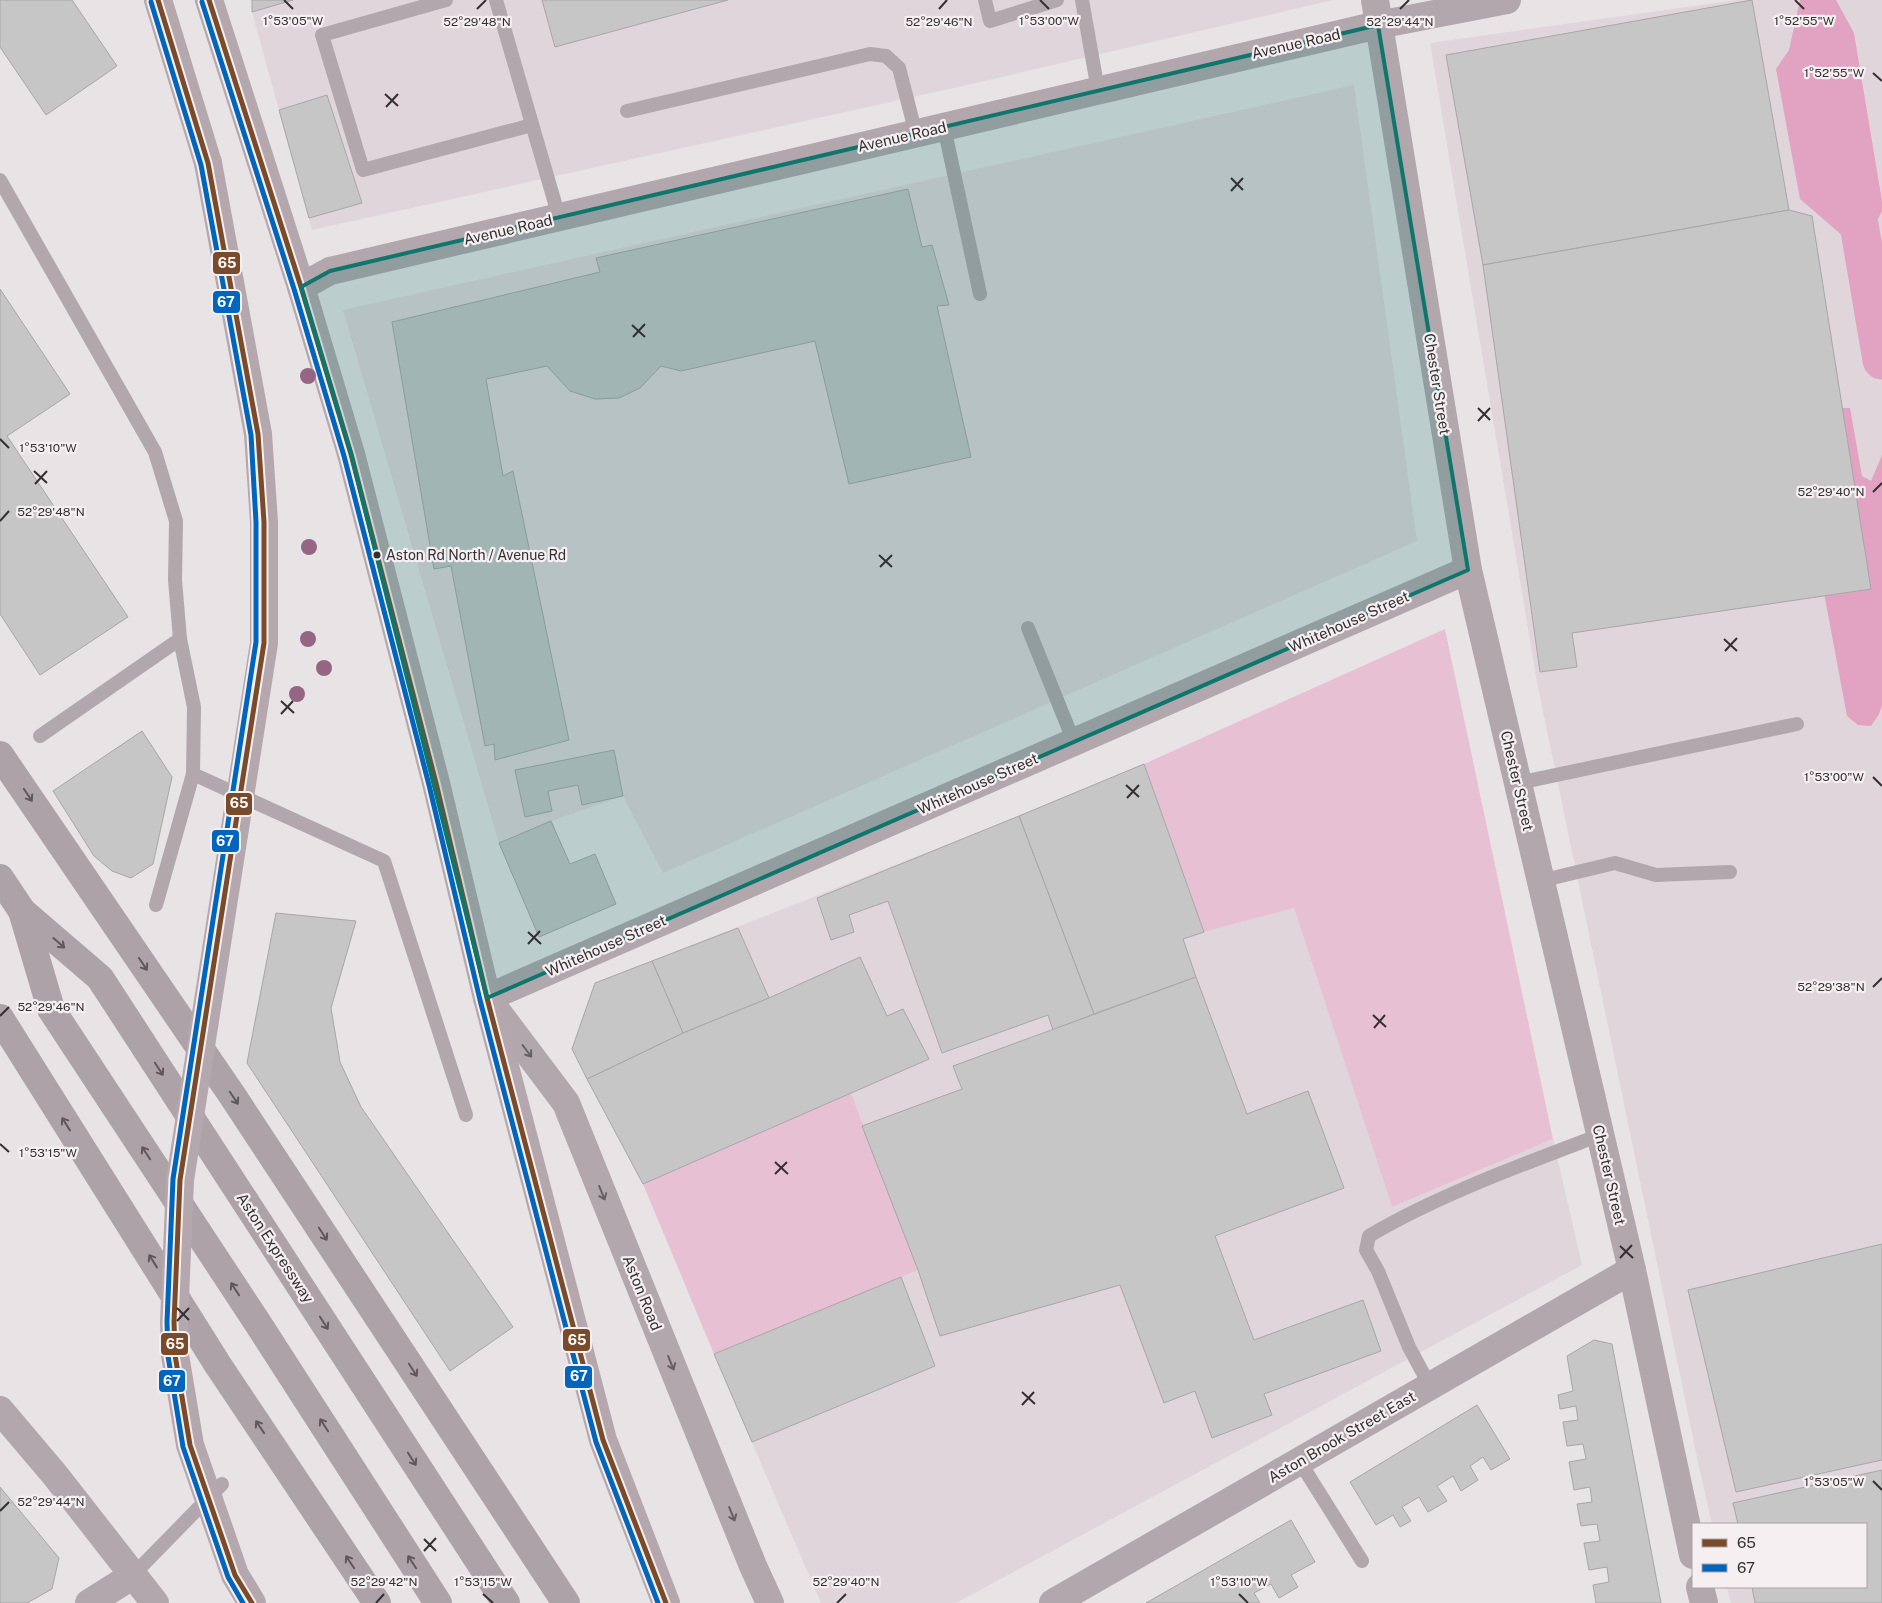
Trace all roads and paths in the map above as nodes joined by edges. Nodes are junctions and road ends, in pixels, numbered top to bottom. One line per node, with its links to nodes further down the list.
1 (158, 0): 48 (main road, bridge)
2 (209, 0): 17 (main road)
3 (446, 0): 12 (lane)
4 (496, 0): 12 (lane)
5 (985, 0): 6 (lane)
6 (1057, 0)
7 (1082, 0): 10 (lane)
8 (1507, 0): 9 (street, Avenue Road)
9 (1376, 12): 10 (street, Avenue Road); 19 (street, Chester Street)
10 (1098, 90): 13 (street, Avenue Road)
11 (627, 111): 14 (lane)
12 (532, 125): 16 (lane)
13 (944, 127): 14 (street, Avenue Road); 18 (lane)
14 (916, 134): 16 (street, Avenue Road)
15 (0, 180): 21 (lane)
16 (559, 217): 17 (street, Avenue Road)
17 (301, 287): 33 (main road)
18 (980, 294)
19 (1468, 570): 24 (street, Whitehouse Street); 27 (street, Chester Street)
20 (1028, 628): 24 (lane)
21 (180, 639): 23 (lane); 26 (lane)
22 (1797, 724): 27 (lane)
23 (40, 736)
24 (1074, 742): 33 (street, Whitehouse Street)
25 (0, 755): 52 (highway, one-way to 52)
26 (193, 774): 31 (lane); 35 (lane)
27 (1518, 783): 30 (street, Chester Street)
28 (1730, 872): 30 (lane)
29 (0, 878): 32 (highway, Aston Expressway)
30 (1540, 881): 36 (street, Chester Street)
31 (156, 905)
32 (22, 911): 50 (highway, Aston Expressway, one-way to 32); 51 (highway, Aston Expressway, one-way to 51)
33 (487, 998): 53 (main road); 54 (street, Aston Road, one-way to 54)
34 (0, 1018): 49 (highway, one-way to 34)
35 (466, 1115)
36 (1600, 1135): 37 (street, Chester Street); 38 (lane)
37 (1632, 1270): 38 (street, Aston Brook Street East); 42 (street, Chester Street)
38 (1430, 1386): 40 (street, Aston Brook Street East)
39 (0, 1410): 44 (street)
40 (1300, 1462): 43 (lane); 55 (street, Aston Brook Street East)
41 (222, 1484): 44 (lane)
42 (1692, 1550)
43 (1362, 1561)
44 (132, 1576): 46 (street); 47 (street)
45 (1700, 1588): 56 (street)
46 (89, 1603)
47 (155, 1603)
48 (252, 1603)
49 (377, 1603)
50 (438, 1603)
51 (506, 1603)
52 (566, 1603)
53 (666, 1603)
54 (770, 1603)
55 (1052, 1603)
56 (1704, 1603)

